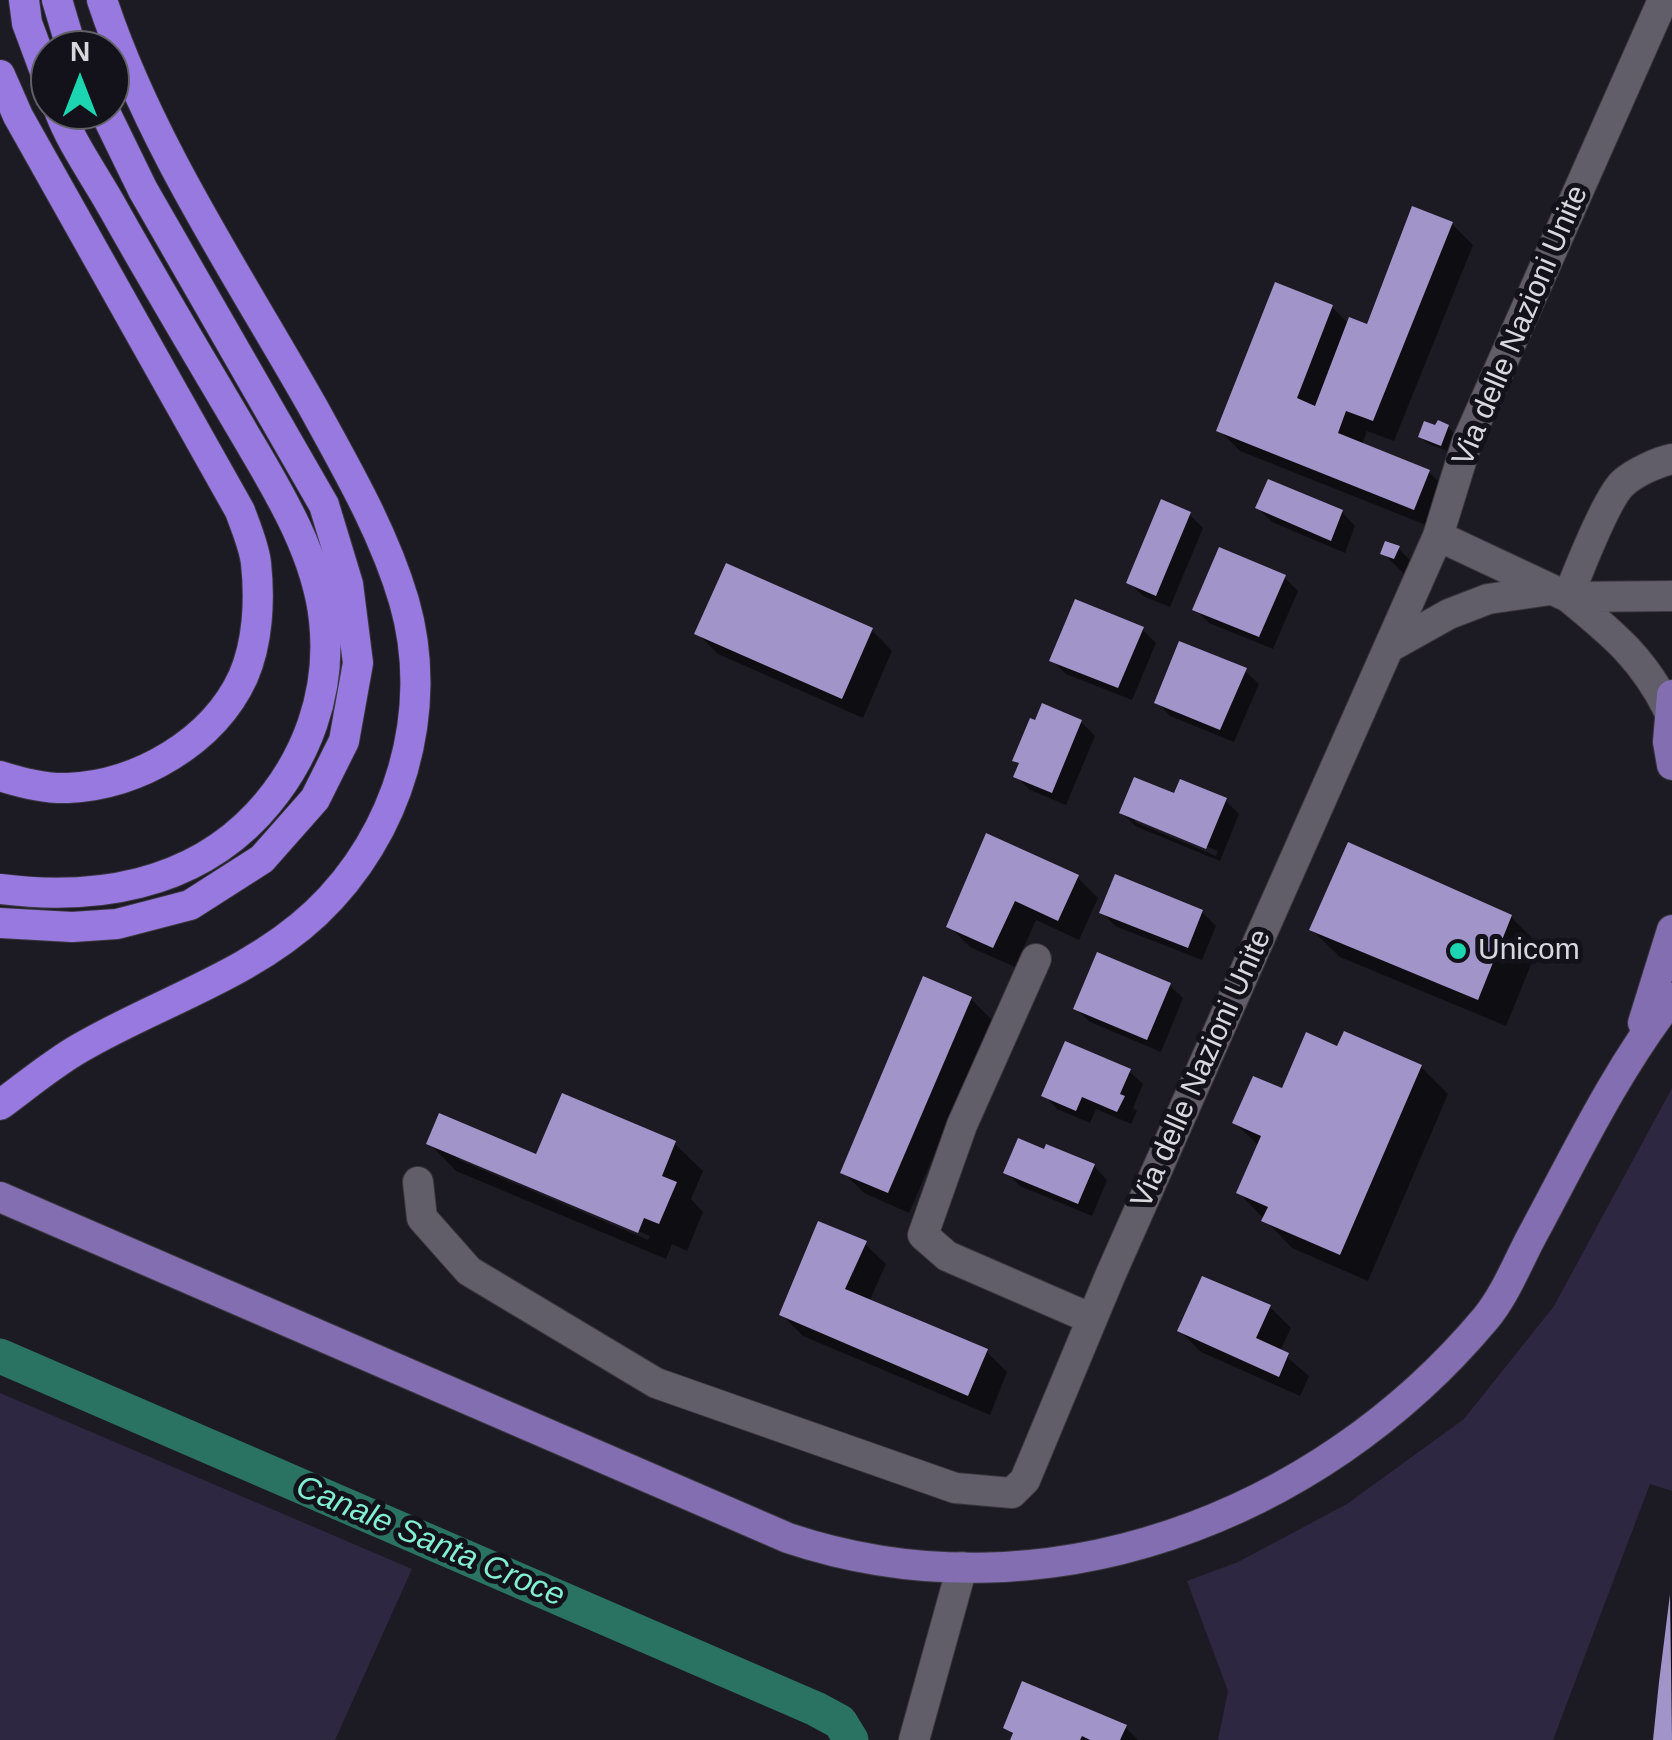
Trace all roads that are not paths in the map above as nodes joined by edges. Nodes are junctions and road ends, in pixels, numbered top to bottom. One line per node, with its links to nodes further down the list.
1 (24, 0): 6 (highway)
2 (57, 0): 5 (highway)
3 (102, 0): 24 (highway)
4 (1662, 0): 11 (street, Via delle Nazioni Unite)
5 (66, 30)
6 (30, 31)
7 (0, 74): 17 (highway)
8 (70, 130): 18 (highway)
9 (114, 130): 19 (highway)
10 (1672, 459): 12 (street)
11 (1438, 536): 12 (street); 14 (street, Via delle Nazioni Unite)
12 (1559, 594): 13 (street); 14 (street); 15 (street)
13 (1672, 596)
14 (1390, 647): 27 (street, Via delle Nazioni Unite)
15 (1670, 703): 16 (main road)
16 (1672, 765)
17 (0, 776)
18 (0, 889)
19 (0, 923)
20 (1672, 930): 23 (main road)
21 (1036, 959): 27 (street)
22 (1672, 998): 23 (main road)
23 (1636, 1045): 28 (main road)
24 (0, 1104)
25 (418, 1182): 27 (street, Via delle Nazioni Unite)
26 (1, 1198): 28 (main road)
27 (1092, 1319)
28 (962, 1567): 29 (street)
29 (914, 1740)

